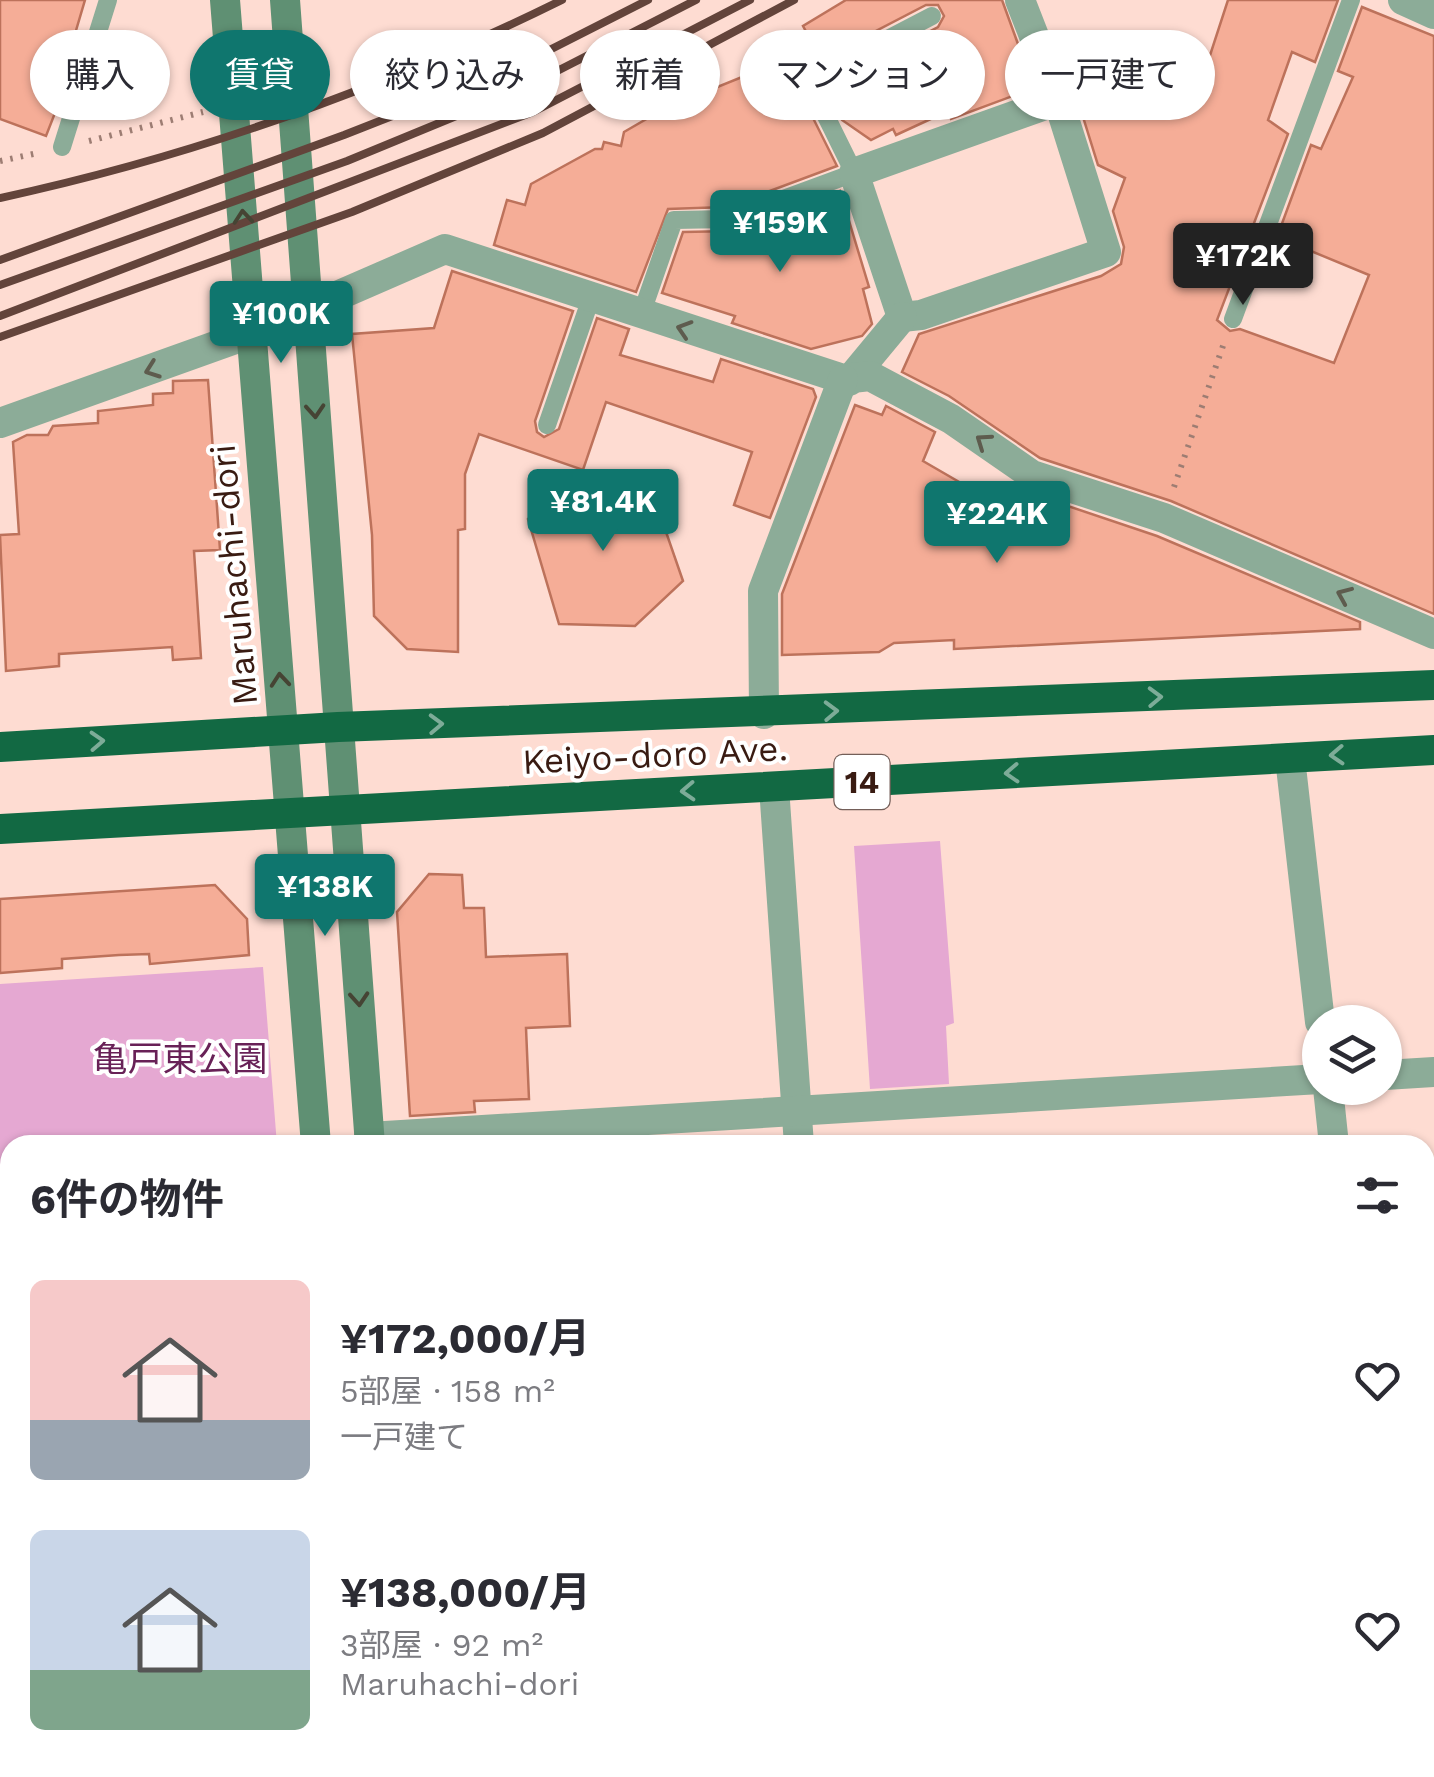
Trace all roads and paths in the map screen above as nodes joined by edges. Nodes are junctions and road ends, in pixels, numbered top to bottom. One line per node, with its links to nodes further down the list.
1 (108, 0): 15 (lane)
2 (224, 0): 23 (main road, Maruhachi-dori, one-way to 2)
3 (284, 0): 19 (main road)
4 (1020, 0): 10 (street)
5 (1351, 0): 22 (lane)
6 (1403, 0): 7 (street)
7 (1434, 14)
8 (932, 16): 9 (lane)
9 (905, 30)
10 (1031, 30)
11 (190, 115): 15 (path)
12 (1005, 119): 17 (street)
13 (826, 120): 17 (lane)
14 (1062, 120): 21 (street)
15 (62, 147): 16 (path)
16 (0, 161)
17 (854, 173): 20 (lane); 21 (street)
18 (591, 298): 19 (street); 20 (street); 26 (lane)
19 (307, 308): 23 (street); 31 (main road, one-way to 31)
20 (642, 315): 24 (street, one-way to 20)
21 (902, 317): 24 (street)
22 (1233, 320): 27 (path)
23 (252, 333): 25 (street, one-way to 25); 32 (main road, Maruhachi-dori, one-way to 23)
24 (846, 380): 27 (street, one-way to 24); 30 (street)
25 (0, 423)
26 (547, 424)
27 (1164, 518): 28 (street, one-way to 27)
28 (1434, 634)
29 (1434, 685): 30 (highway, Keiyo-doro Ave. / 14, one-way to 29)
30 (764, 714): 31 (highway, Keiyo-doro Ave. / 14, one-way to 30)
31 (338, 727): 32 (highway, Keiyo-doro Ave. / 14); 37 (main road)
32 (284, 730): 33 (highway, Keiyo-doro Ave. / 14, one-way to 32); 38 (main road, Maruhachi-dori)
33 (0, 747)
34 (1434, 750): 35 (highway, Keiyo-doro Ave. / 14, one-way to 35)
35 (1290, 758): 36 (highway, Keiyo-doro Ave. / 14, one-way to 36); 40 (street)
36 (774, 786): 37 (highway, Keiyo-doro Ave. / 14, one-way to 37); 45 (street)
37 (346, 810): 38 (highway, Keiyo-doro Ave. / 14); 48 (main road, one-way to 48)
38 (290, 812): 39 (highway, Keiyo-doro Ave. / 14); 47 (main road, Maruhachi-dori)
39 (0, 828)
40 (1318, 1005)
41 (1434, 1072): 42 (street)
42 (1402, 1075)
43 (1302, 1081): 45 (street)
44 (1330, 1105): 51 (street)
45 (797, 1111): 46 (street); 50 (street)
46 (600, 1134): 49 (street)
47 (315, 1135)
48 (369, 1135)
49 (567, 1135)
50 (798, 1135)
51 (1333, 1135)

